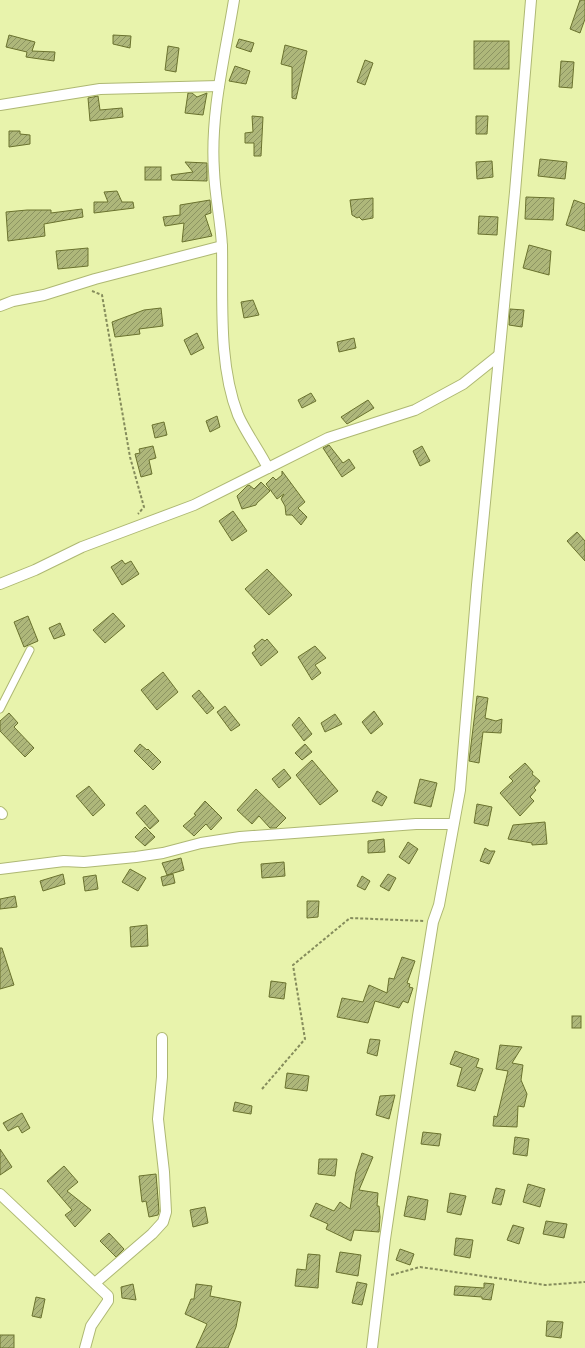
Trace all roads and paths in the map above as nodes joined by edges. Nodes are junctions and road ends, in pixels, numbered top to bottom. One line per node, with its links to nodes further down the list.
1 (234, 0): 3 (street)
2 (531, 0): 8 (street)
3 (219, 86): 4 (street); 5 (street)
4 (0, 105)
5 (222, 246): 6 (street); 9 (street)
6 (77, 285): 7 (street); 10 (path)
7 (0, 306)
8 (498, 356): 9 (street); 14 (street)
9 (268, 468): 11 (street)
10 (135, 518)
11 (0, 584)
12 (30, 650): 13 (street)
13 (0, 709)
14 (453, 824): 15 (street); 16 (street)
15 (0, 869)
16 (433, 922): 18 (path); 20 (street)
17 (162, 1038): 22 (street)
18 (262, 1089)
19 (0, 1194): 22 (street)
20 (382, 1265): 21 (path); 24 (street)
21 (585, 1282)
22 (95, 1283): 23 (street)
23 (85, 1348)
24 (372, 1348)

